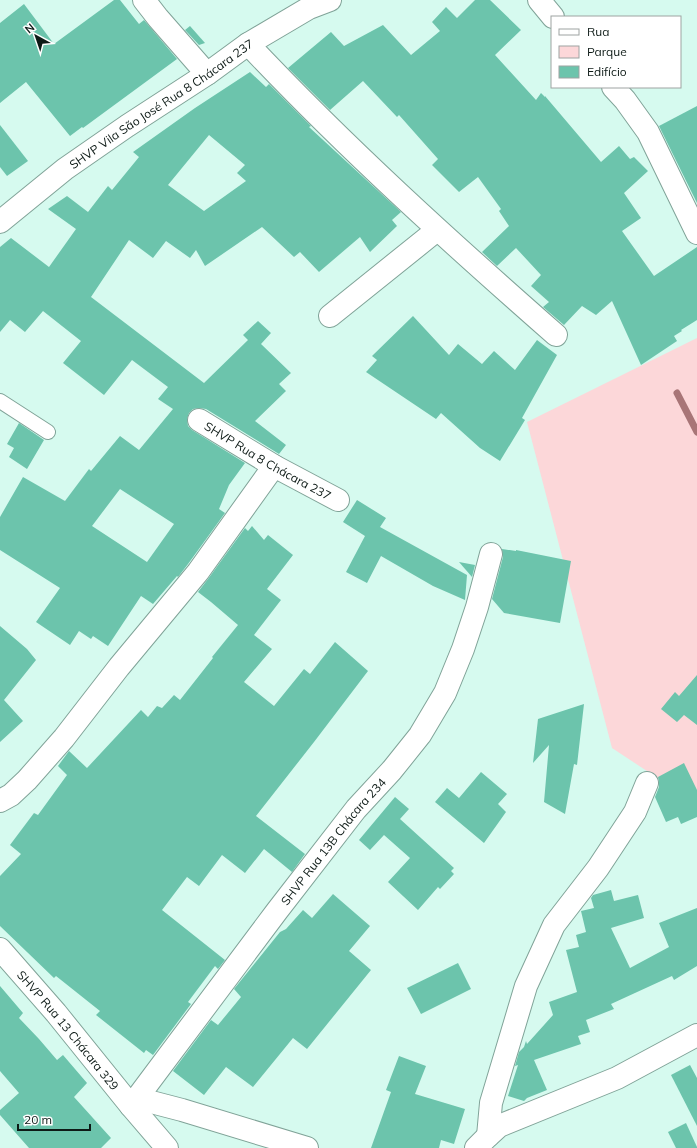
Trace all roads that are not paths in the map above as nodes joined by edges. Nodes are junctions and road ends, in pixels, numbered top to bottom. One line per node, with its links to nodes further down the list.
1 (144, 0): 6 (street)
2 (330, 0): 5 (street, SHVP Vila São José Rua 8 Chácara 237)
3 (539, 0): 4 (street)
4 (552, 16)
5 (248, 44): 6 (street, SHVP Vila São José Rua 8 Chácara 237); 9 (street)
6 (207, 74): 8 (street, SHVP Vila São José Rua 8 Chácara 237)
7 (615, 88): 10 (street)
8 (0, 222)
9 (437, 230): 11 (street); 12 (street)
10 (697, 233)
11 (330, 316)
12 (556, 335)
13 (0, 401): 15 (lane)
14 (199, 420): 16 (street, SHVP Rua 8 Chácara 237)
15 (48, 432)
16 (274, 466): 17 (street, SHVP Rua 8 Chácara 237); 20 (street)
17 (338, 500)
18 (491, 554): 23 (street, SHVP Rua 13B Chácara 234)
19 (648, 783): 24 (street)
20 (0, 801)
21 (0, 949): 23 (street, SHVP Rua 13 Chácara 329)
22 (697, 1035): 24 (street)
23 (134, 1102): 25 (street, SHVP Rua 13 Chácara 329); 26 (street)
24 (482, 1142)
25 (167, 1148)
26 (307, 1148)

